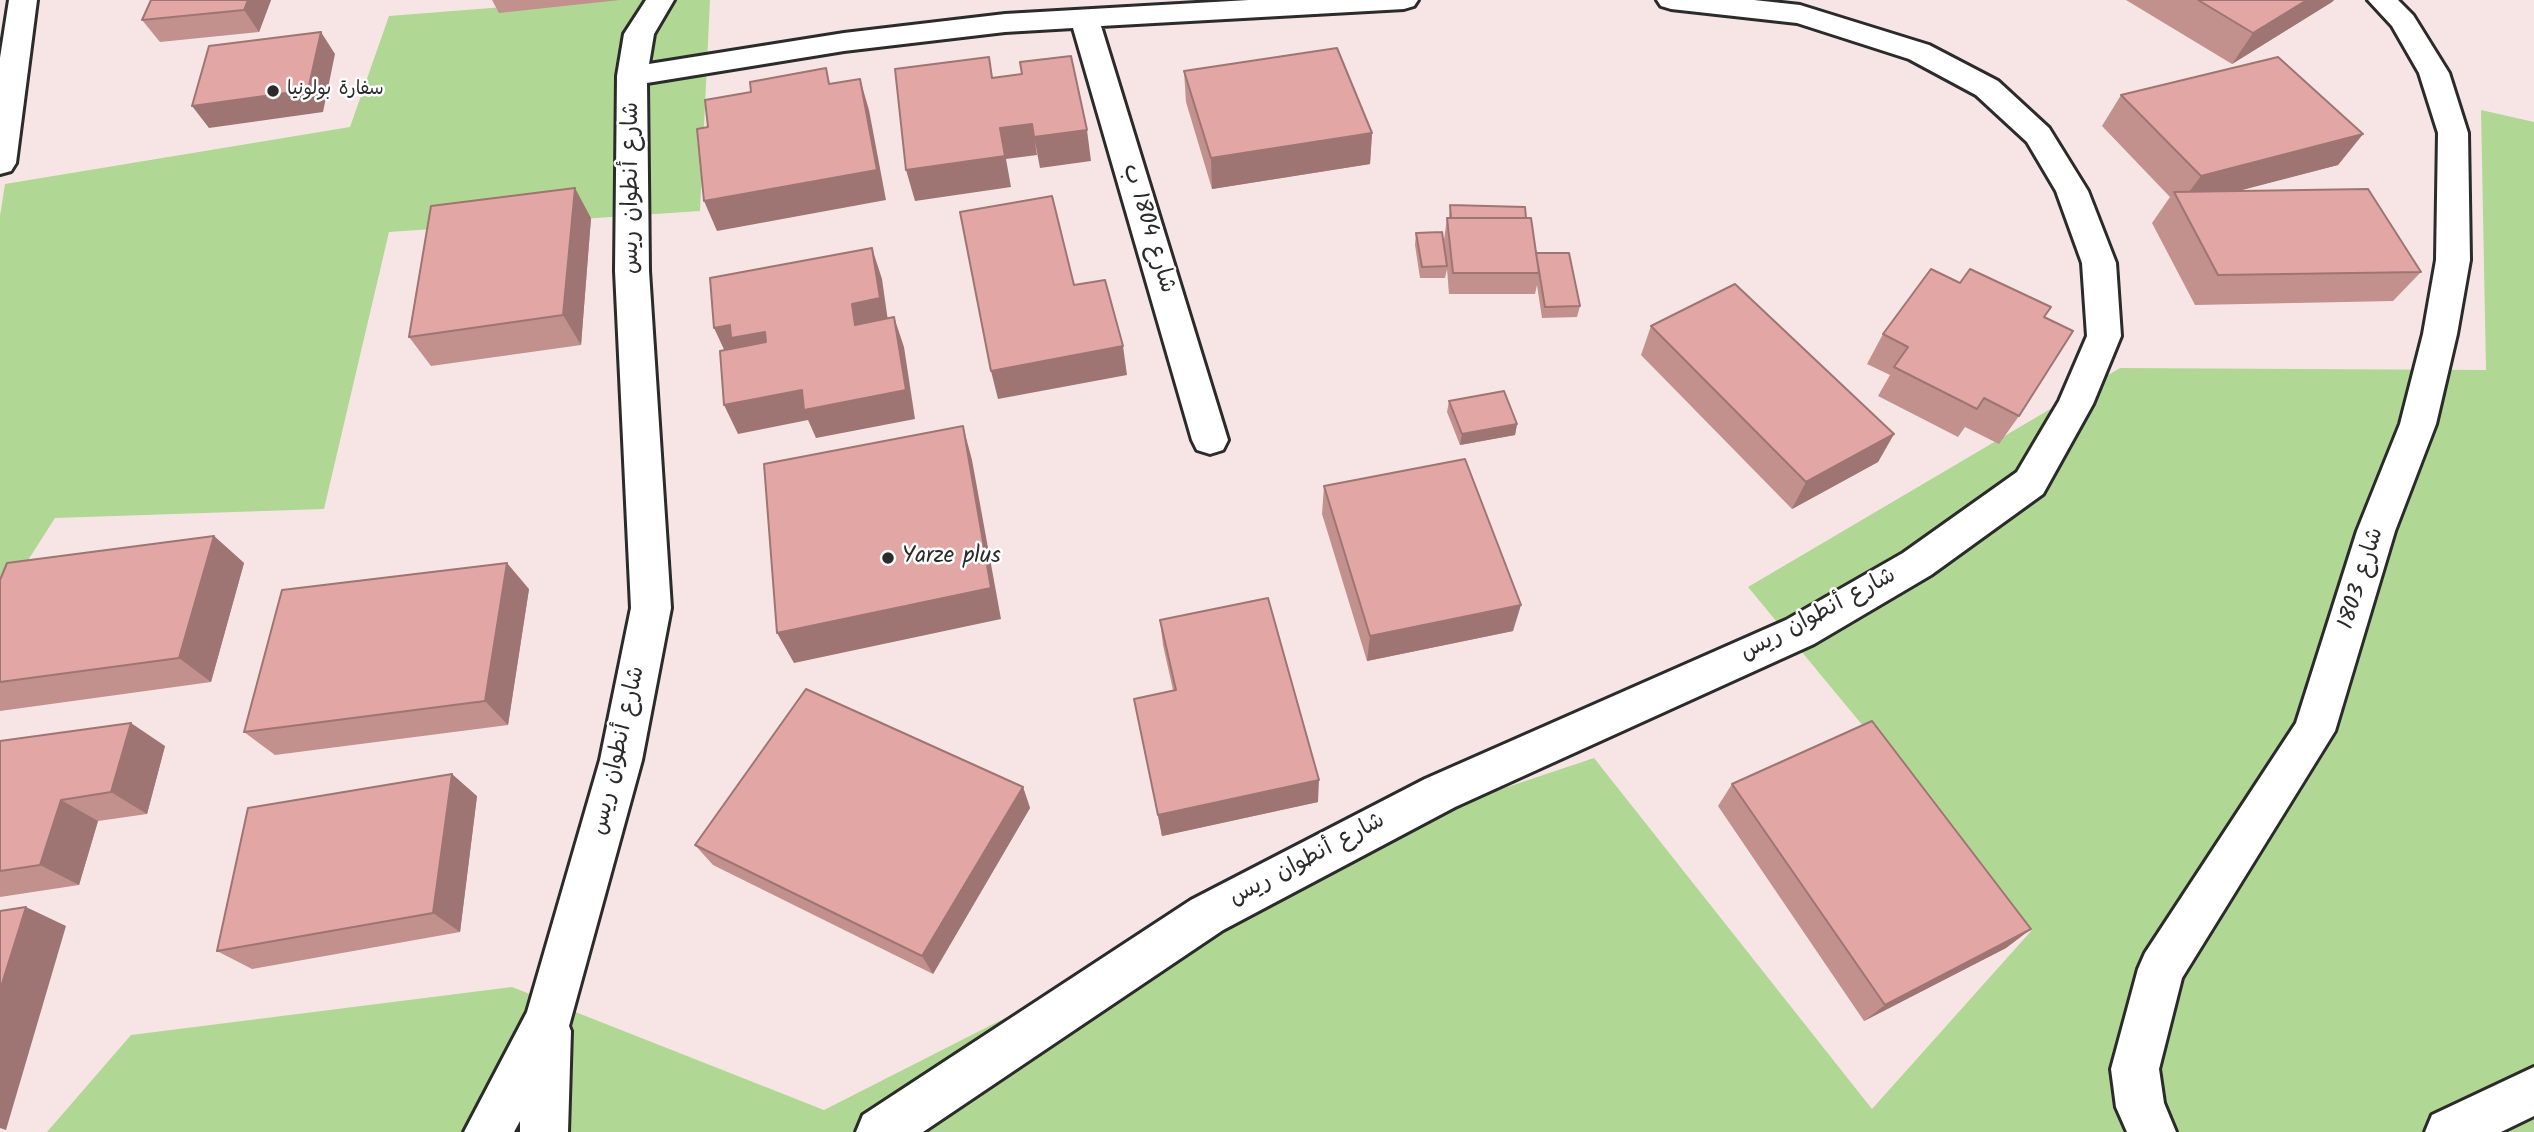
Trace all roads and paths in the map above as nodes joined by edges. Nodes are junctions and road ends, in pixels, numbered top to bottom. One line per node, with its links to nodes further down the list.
1 (23, 0): 9 (street)
2 (660, 0): 8 (street)
3 (1404, 0): 7 (street, شارع أنطوان ريس)
4 (1671, 0): 6 (street, شارع أنطوان ريس)
5 (2382, 0): 16 (street, شارع 1803)
6 (1759, 4): 15 (street, شارع أنطوان ريس)
7 (1084, 18): 8 (street, شارع أنطوان ريس); 10 (street, شارع 1804 ب)
8 (632, 76): 11 (street, شارع أنطوان ريس)
9 (0, 163)
10 (1210, 440)
11 (548, 1021): 13 (street, شارع أنطوان ريس); 14 (street, شارع أنطوان ريس)
12 (2534, 1091): 17 (street)
13 (488, 1132)
14 (544, 1132)
15 (880, 1132)
16 (2152, 1132)
17 (2449, 1132)

